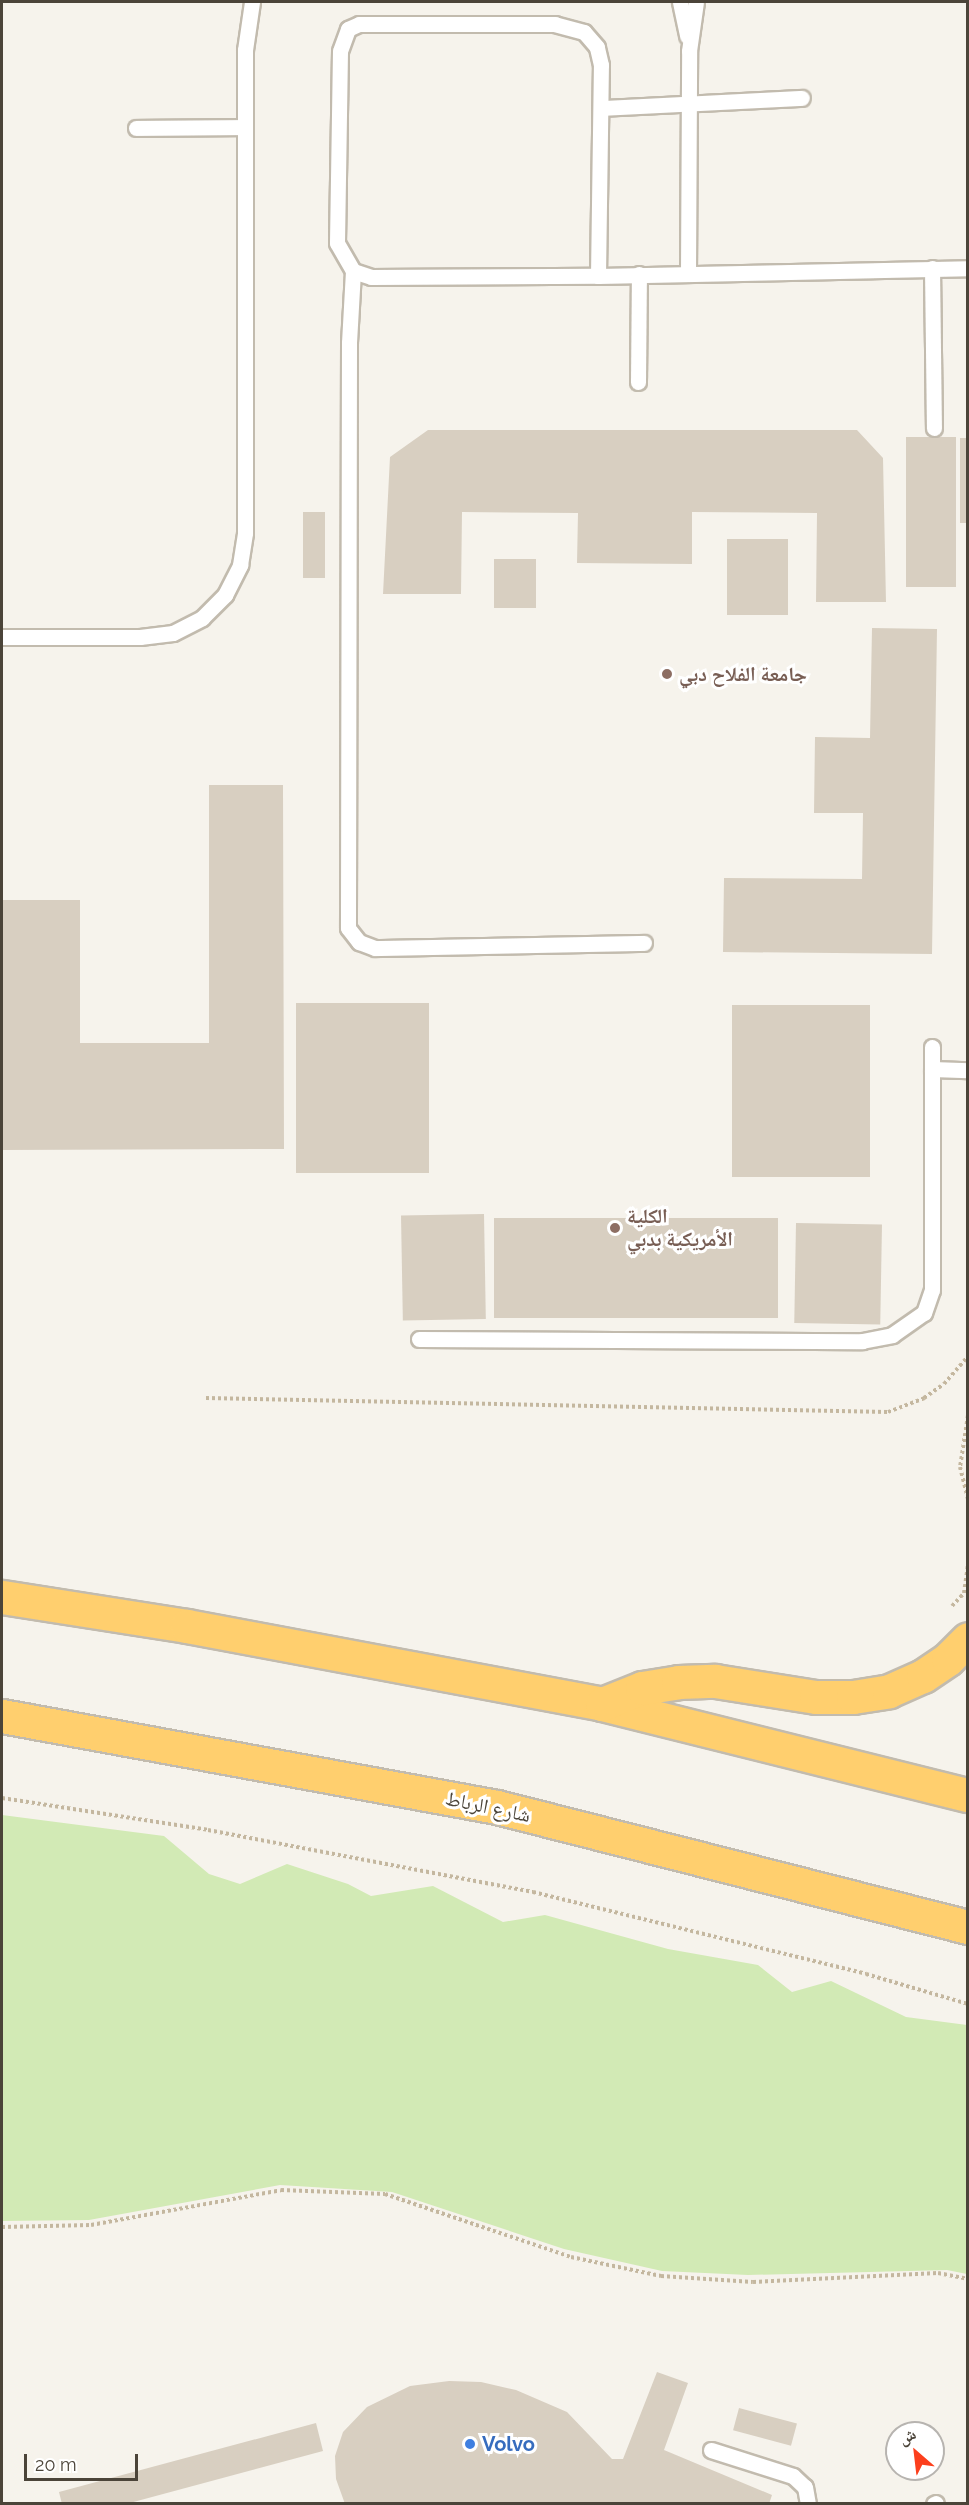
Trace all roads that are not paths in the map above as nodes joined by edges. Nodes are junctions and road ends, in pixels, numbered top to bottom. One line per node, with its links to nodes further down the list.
1 (252, 2): 8 (lane)
2 (680, 2): 4 (lane)
3 (696, 2): 4 (lane)
4 (689, 51): 6 (lane)
5 (802, 98): 6 (lane)
6 (690, 101): 7 (lane); 14 (lane)
7 (602, 108): 12 (lane); 15 (lane)
8 (244, 127): 9 (lane); 18 (lane)
9 (136, 128)
10 (932, 268): 11 (lane); 14 (lane); 17 (lane)
11 (968, 268)
12 (353, 271): 15 (lane); 19 (lane)
13 (639, 274): 14 (lane); 15 (lane); 16 (lane)
14 (688, 274)
15 (598, 276)
16 (639, 382)
17 (934, 428)
18 (2, 637)
19 (644, 943)
20 (932, 1047): 21 (lane)
21 (932, 1069): 22 (lane); 23 (lane)
22 (968, 1070)
23 (419, 1339)
24 (2, 1597): 26 (highway)
25 (968, 1639): 26 (highway)
26 (602, 1704): 30 (highway)
27 (2, 1716): 29 (highway, شارع الرباط)
28 (2, 1730): 29 (highway)
29 (129, 1740): 31 (highway, شارع الرباط)
30 (968, 1795)
31 (968, 1927)
32 (711, 2450): 33 (lane)
33 (808, 2504)

